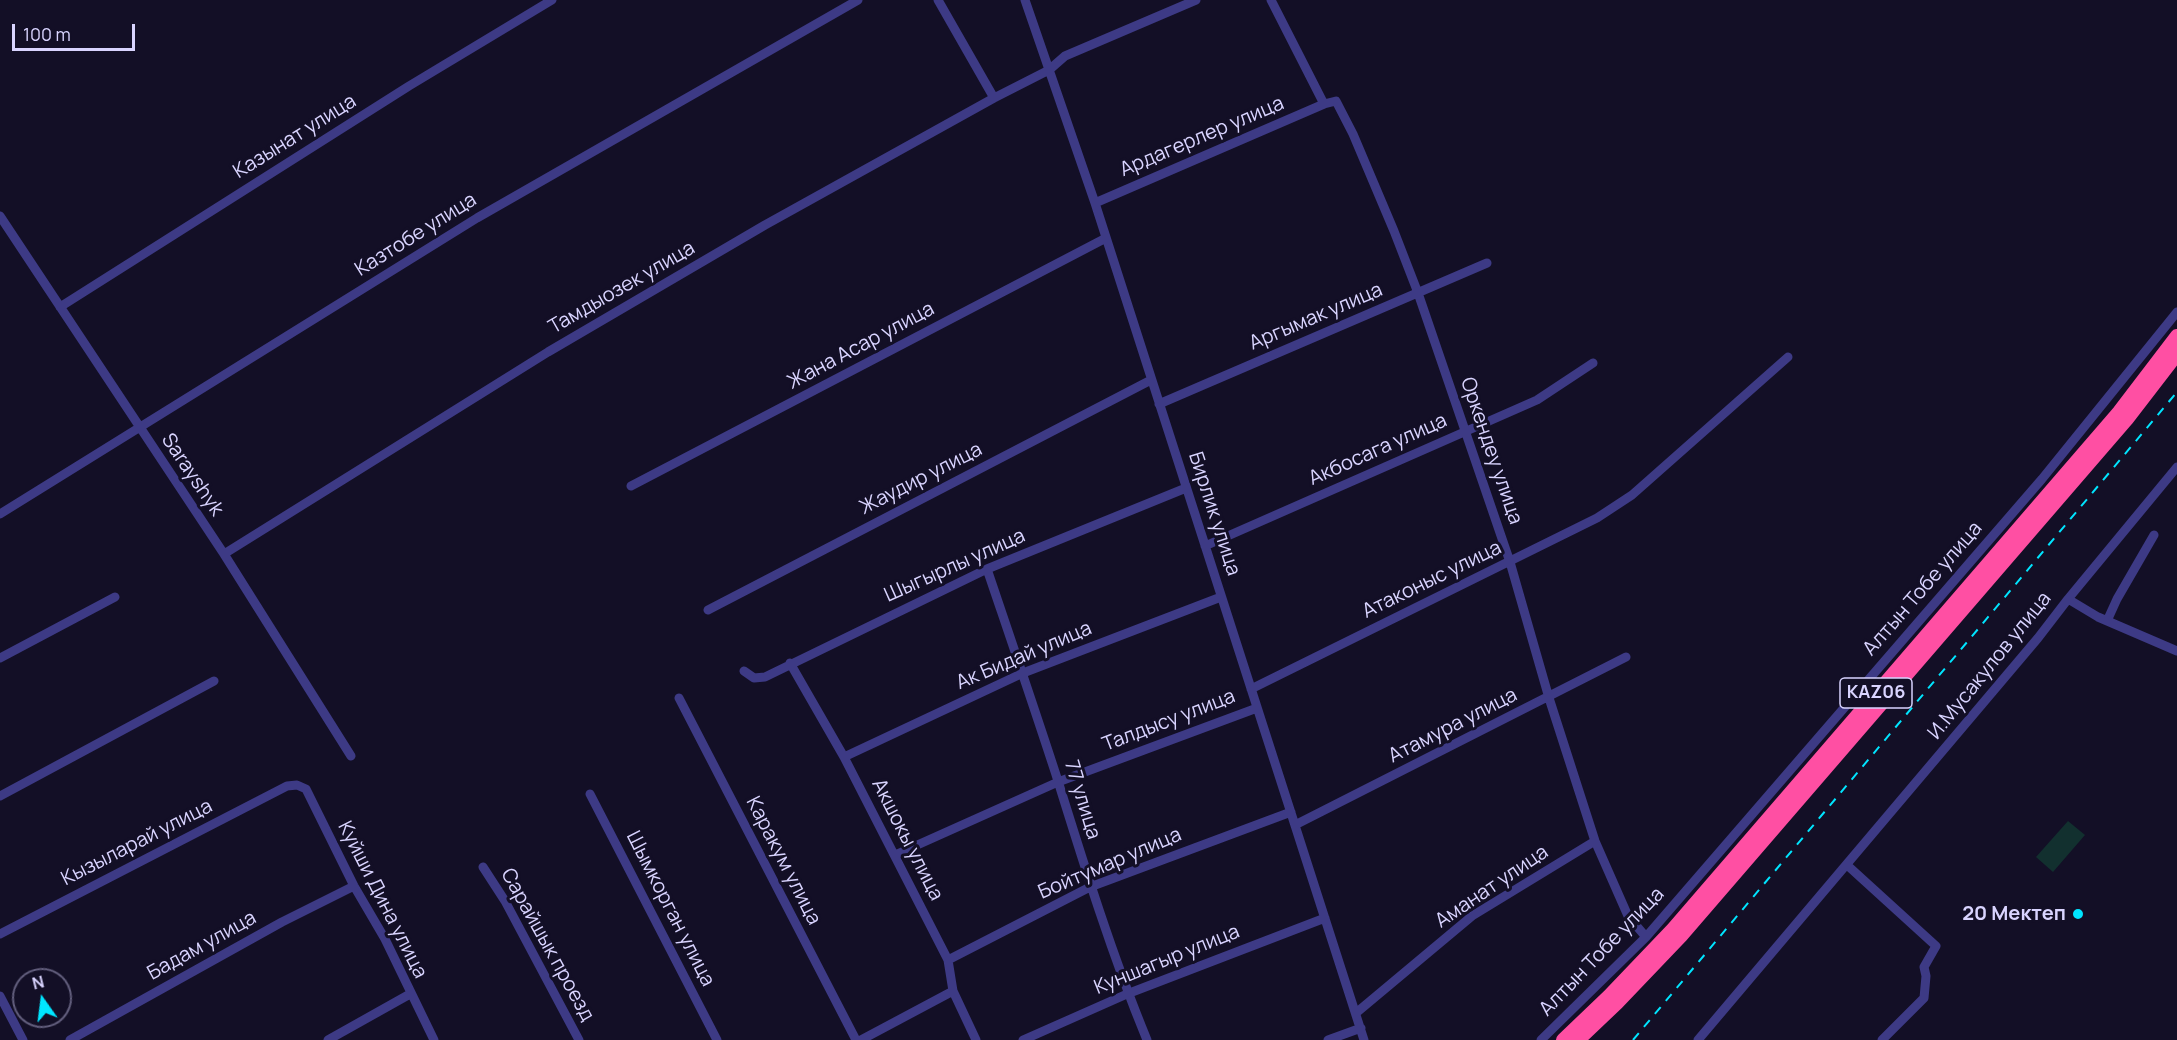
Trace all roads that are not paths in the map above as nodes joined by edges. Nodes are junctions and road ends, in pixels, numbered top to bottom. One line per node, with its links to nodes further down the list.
1 (552, 0): 15 (street, Казынат улица)
2 (858, 0): 23 (street, Казтобе улица)
3 (938, 0): 8 (street)
4 (1024, 0): 7 (street, Бирлик улица)
5 (1196, 0): 7 (street, Тамдыозек улица)
6 (1271, 0): 9 (street, Оркендеу улица)
7 (1048, 70): 8 (street, Тамдыозек улица); 10 (street, Бирлик улица)
8 (994, 98): 31 (street, Тамдыозек улица)
9 (1324, 104): 10 (street, Ардагерлер улица); 14 (street, Оркендеу улица)
10 (1095, 203): 12 (street, Бирлик улица)
11 (0, 216): 15 (street, Sarayshyk)
12 (1107, 238): 21 (street, Бирлик улица); 26 (street, Жана Асар улица)
13 (1486, 263): 14 (street, Аргымак улица)
14 (1418, 293): 22 (street, Аргымак улица); 24 (street, Оркендеу улица)
15 (60, 307): 23 (street, Sarayshyk)
16 (2177, 312): 66 (street, Алтын Тобе улица)
17 (2177, 336): 88 (highway, KАZ06)
18 (2177, 354): 89 (highway, KАZ06)
19 (1788, 357): 32 (street, Атаконыс улица)
20 (1593, 363): 24 (street, Акбосага улица)
21 (1151, 380): 22 (street, Бирлик улица); 37 (street, Жаудир улица)
22 (1159, 404): 27 (street, Бирлик улица)
23 (138, 428): 28 (street, Казтобе улица); 31 (street, Sarayshyk)
24 (1466, 432): 30 (street, Акбосага улица); 32 (street, Оркендеу улица)
25 (2177, 467): 36 (street)
26 (632, 486)
27 (1186, 488): 30 (street, Бирлик улица); 33 (street, Шыгырлы улица)
28 (0, 514)
29 (2154, 535): 38 (street)
30 (1205, 546): 35 (street, Бирлик улица)
31 (224, 554): 50 (street, Sarayshyk)
32 (1510, 562): 46 (street, Атаконыс улица); 48 (street, Оркендеу улица)
33 (987, 569): 42 (street, Шыгырлы улица); 44 (street, 77 улица)
34 (115, 597): 41 (street)
35 (1221, 597): 44 (street, Ак Бидай улица); 46 (street, Бирлик улица)
36 (2068, 599): 38 (street, И.Мусакулов улица); 60 (street, И.Мусакулов улица)
37 (708, 610)
38 (2107, 621): 39 (street, И.Мусакулов улица)
39 (2177, 651)
40 (1626, 657): 48 (street, Атамура улица)
41 (0, 658)
42 (790, 663): 43 (street, Шыгырлы улица); 51 (street, Акшокы улица)
43 (744, 671)
44 (1023, 673): 51 (street, Ак Бидай улица); 52 (street, 77 улица)
45 (214, 681): 55 (street)
46 (1251, 689): 49 (street, Бирлик улица)
47 (679, 698): 80 (street, Каракум улица)
48 (1549, 698): 57 (street, Атамура улица); 58 (street, Оркендеу улица)
49 (1257, 708): 52 (street, Талдысу улица); 56 (street, Бирлик улица)
50 (351, 756)
51 (844, 756): 59 (street, Акшокы улица)
52 (1058, 782): 59 (street, Талдысу улица); 63 (street, 77 улица)
53 (292, 784): 62 (street, Куйши Дина улица); 65 (street, Кызыларай улица)
54 (590, 794): 79 (street, Шымкорган улица)
55 (0, 796)
56 (1291, 812): 57 (street, Бирлик улица); 63 (street, Бойтумар улица)
57 (1295, 825): 64 (street, Бирлик улица)
58 (1595, 841): 66 (street, Оркендеу улица); 72 (street, Аманат улица)
59 (895, 855): 67 (street, Акшокы улица)
60 (1847, 865): 90 (street, И.Мусакулов улица); 91 (street)
61 (483, 867): 78 (street, Сарайшык проезд)
62 (354, 886): 69 (street, Куйши Дина улица); 75 (street, Бадам улица)
63 (1090, 888): 67 (street, Бойтумар улица); 70 (street, 77 улица)
64 (1325, 918): 70 (street, Куншагыр улица); 72 (street, Бирлик улица)
65 (0, 934)
66 (1646, 937): 87 (street, Алтын Тобе улица)
67 (948, 960): 68 (street, Акшокы улица)
68 (953, 991): 81 (street); 82 (street, Акшокы улица)
69 (410, 994): 76 (street); 77 (street, Куйши Дина улица)
70 (1127, 994): 83 (street, Куншагыр улица); 84 (street, 77 улица)
71 (0, 996): 74 (street)
72 (1356, 1013): 73 (street, Бирлик улица)
73 (1361, 1028): 85 (street); 86 (street, Бирлик улица)
74 (23, 1040)
75 (70, 1040)
76 (327, 1040)
77 (434, 1040)
78 (579, 1040)
79 (717, 1040)
80 (856, 1040)
81 (861, 1040)
82 (976, 1040)
83 (1023, 1040)
84 (1147, 1040)
85 (1328, 1040)
86 (1364, 1040)
87 (1541, 1040)
88 (1563, 1040)
89 (1578, 1040)
90 (1698, 1040)
91 (1882, 1040)

